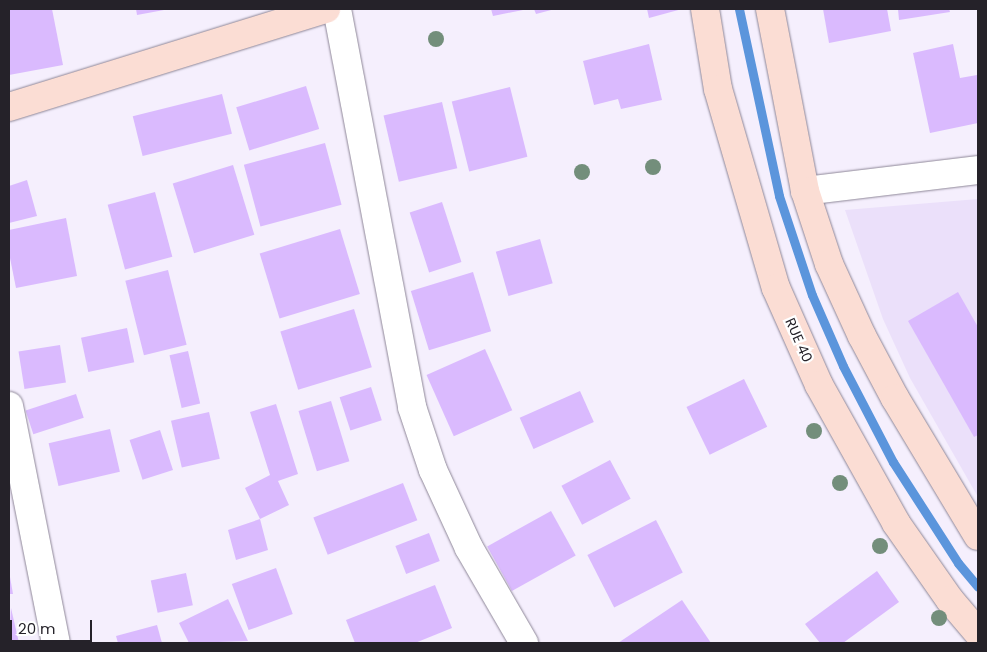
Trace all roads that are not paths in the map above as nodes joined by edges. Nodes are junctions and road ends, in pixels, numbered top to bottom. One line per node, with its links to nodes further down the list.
1 (326, 9): 5 (main road)
2 (337, 9): 12 (street)
3 (705, 9): 10 (main road, RUE 40)
4 (770, 9): 7 (main road)
5 (9, 107)
6 (978, 170): 7 (street)
7 (805, 190): 9 (main road)
8 (9, 406): 11 (street)
9 (978, 536)
10 (978, 633)
11 (56, 643)
12 (524, 643)

